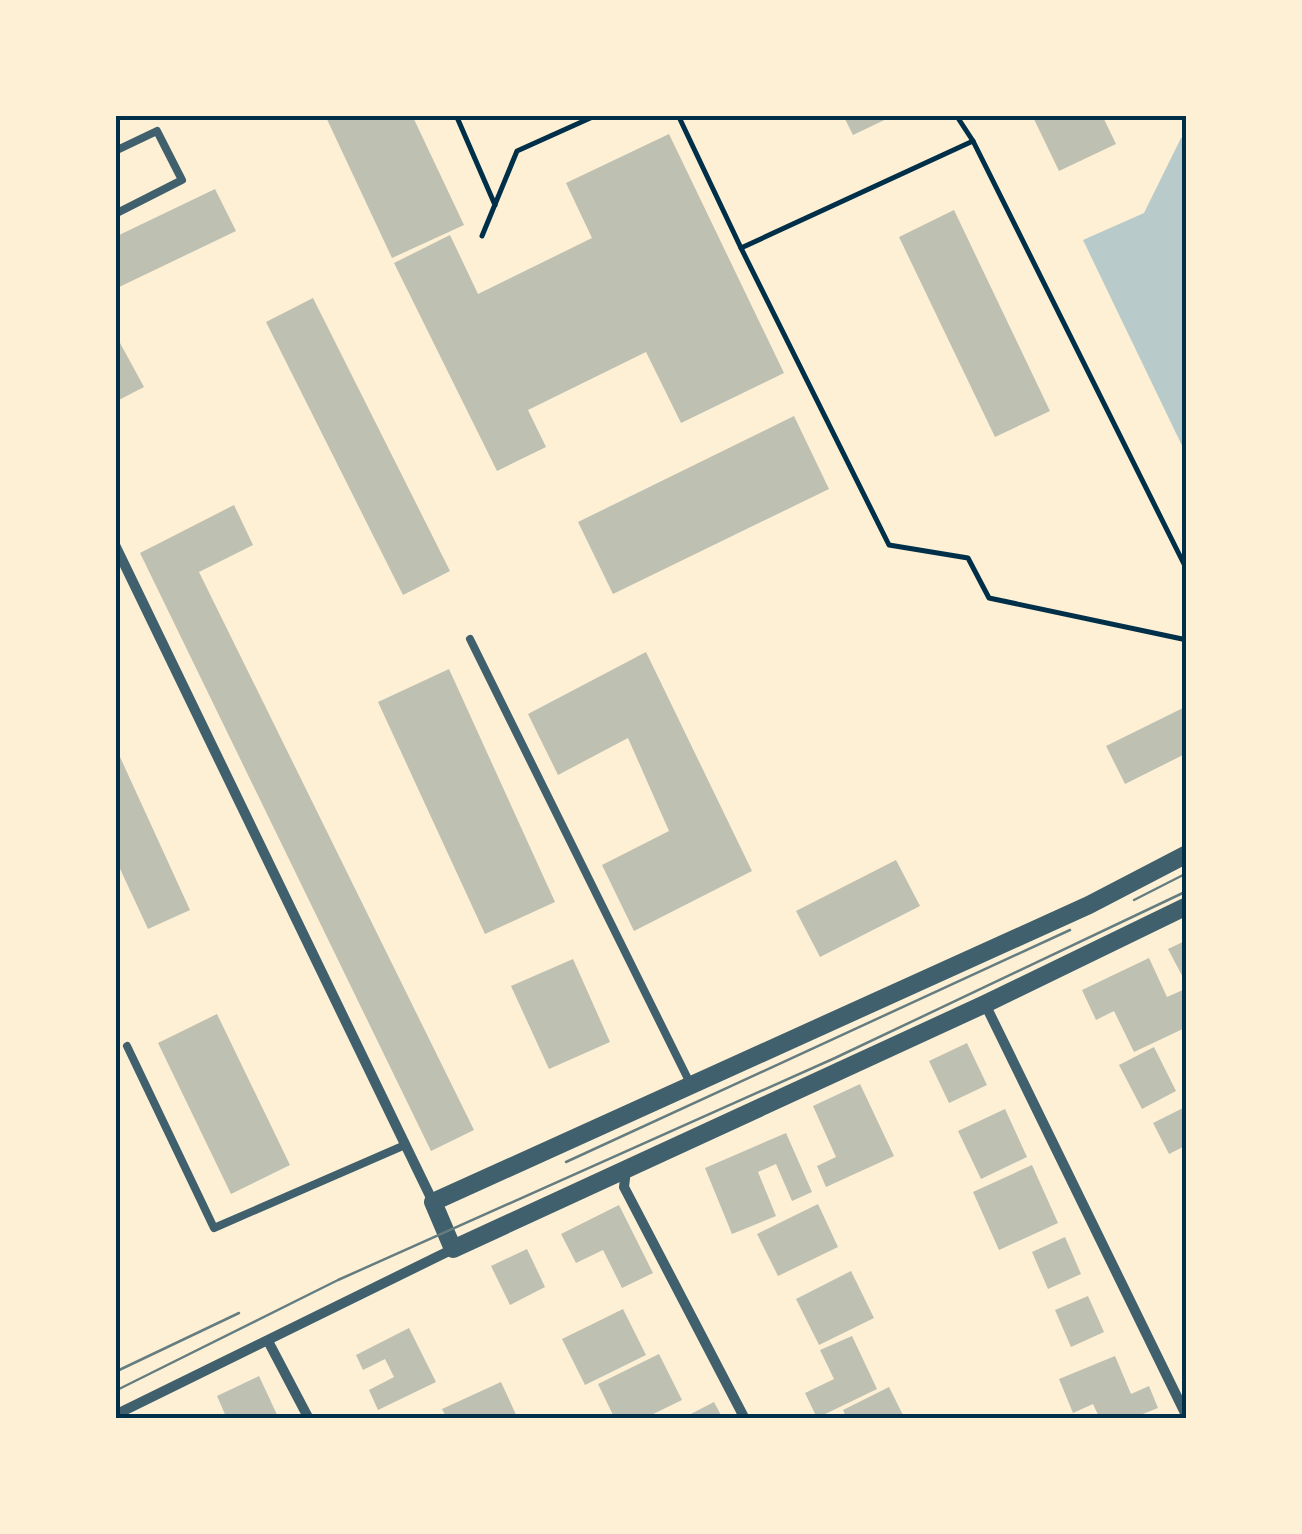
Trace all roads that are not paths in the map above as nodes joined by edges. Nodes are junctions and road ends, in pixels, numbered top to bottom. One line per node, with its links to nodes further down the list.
1 (115, 152): 2 (lane)
2 (115, 214)
3 (115, 545): 10 (street)
4 (470, 639): 9 (lane)
5 (1187, 854): 9 (street)
6 (1187, 906): 7 (street)
7 (984, 1004): 11 (street); 16 (street)
8 (127, 1046): 10 (lane)
9 (692, 1085): 12 (street)
10 (405, 1146): 12 (street)
11 (626, 1170): 13 (street); 18 (street)
12 (432, 1202): 13 (street)
13 (453, 1249): 14 (street)
14 (268, 1341): 15 (street); 17 (street)
15 (115, 1416)
16 (1187, 1417)
17 (309, 1419)
18 (745, 1419)

